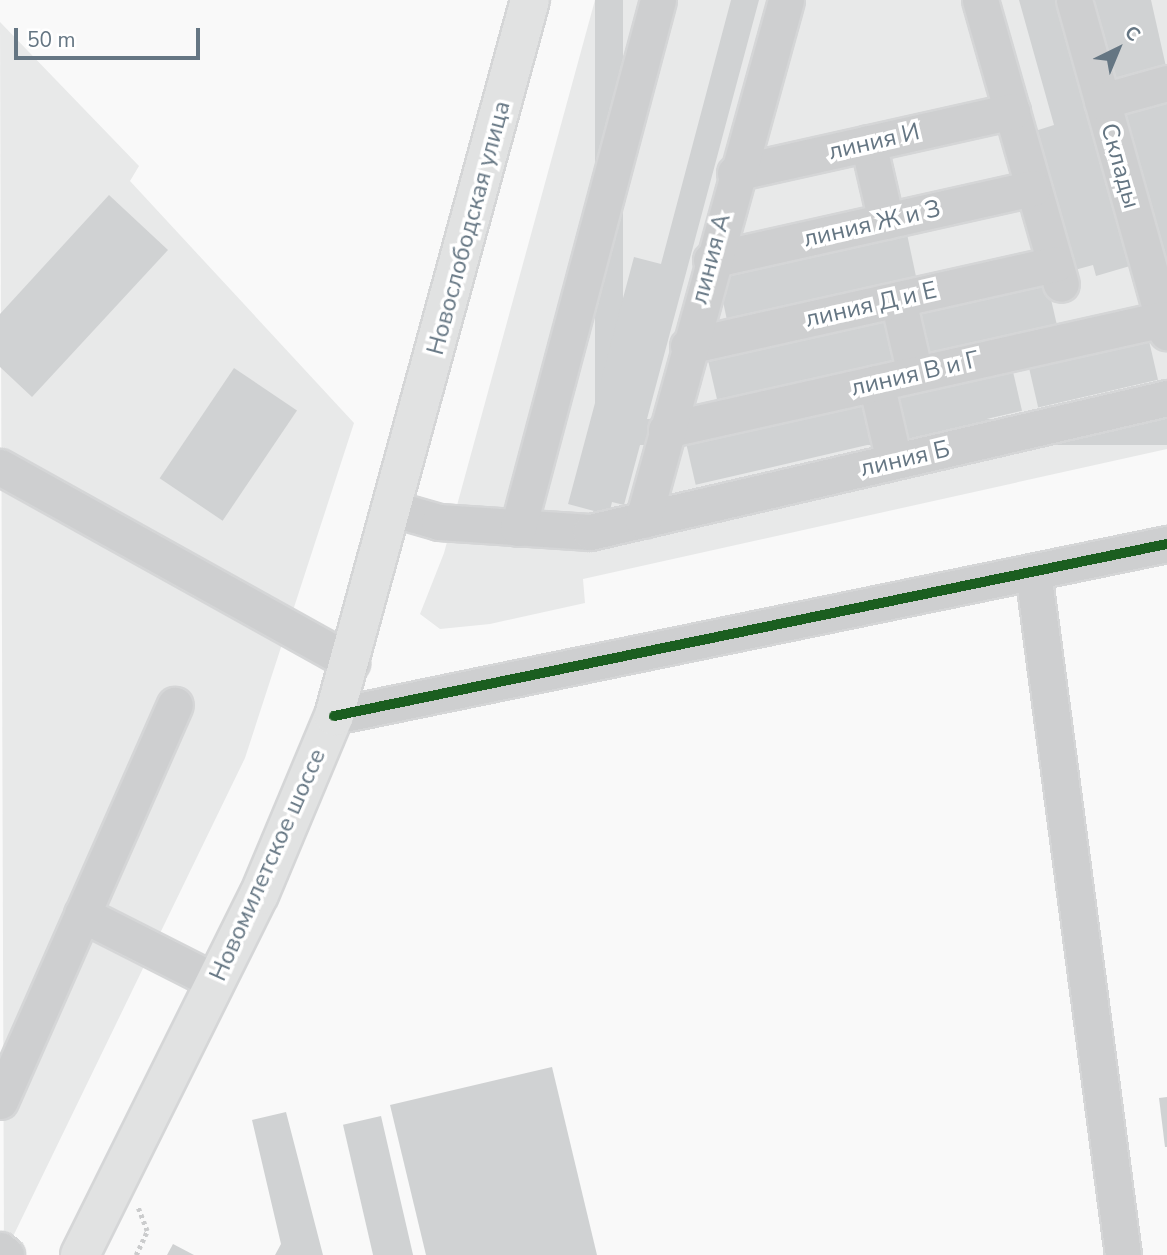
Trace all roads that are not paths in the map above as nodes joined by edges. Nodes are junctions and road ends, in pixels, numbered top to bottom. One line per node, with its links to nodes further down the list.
1 (530, 0): 21 (main road, Новослободская улица)
2 (659, 0): 26 (street)
3 (786, 0): 10 (street, линия А)
4 (980, 0): 8 (street)
5 (1074, 0): 7 (street, Склады)
6 (1167, 83): 7 (street)
7 (1102, 101): 15 (street, Склады)
8 (1012, 111): 9 (street, линия И); 11 (street)
9 (868, 143): 10 (street, линия И); 12 (street)
10 (735, 173): 13 (street, линия А)
11 (1033, 188): 12 (street, линия Ж и З); 14 (street, линия Д и Е)
12 (886, 221): 13 (street, линия Ж и З)
13 (711, 260): 16 (street, линия А)
14 (898, 300): 16 (street, линия Д и Е); 17 (street)
15 (1165, 325): 17 (street, линия В и Г)
16 (688, 346): 20 (street, линия А)
17 (915, 374): 18 (street, линия В и Г)
18 (876, 383): 20 (street, линия В и Г); 22 (street)
19 (1167, 398): 22 (street, линия Б)
20 (666, 430): 25 (street, линия А)
21 (408, 457): 24 (main road, Новомилетское шоссе)
22 (894, 461): 25 (street, линия Б)
23 (0, 467): 29 (street)
24 (394, 509): 26 (street, линия Б); 29 (main road, Новомилетское шоссе)
25 (643, 520): 26 (street, линия Б)
26 (519, 528)
27 (1167, 544): 28 (street)
28 (1033, 572): 31 (street); 38 (street)
29 (351, 662): 31 (main road, Новомилетское шоссе)
30 (175, 705): 32 (street)
31 (334, 716): 33 (main road, Новомилетское шоссе)
32 (82, 914): 33 (street); 34 (street)
33 (216, 982): 36 (main road, Новомилетское шоссе)
34 (0, 1101)
35 (0, 1250): 37 (street)
36 (91, 1251)
37 (6, 1255)
38 (1122, 1255)

